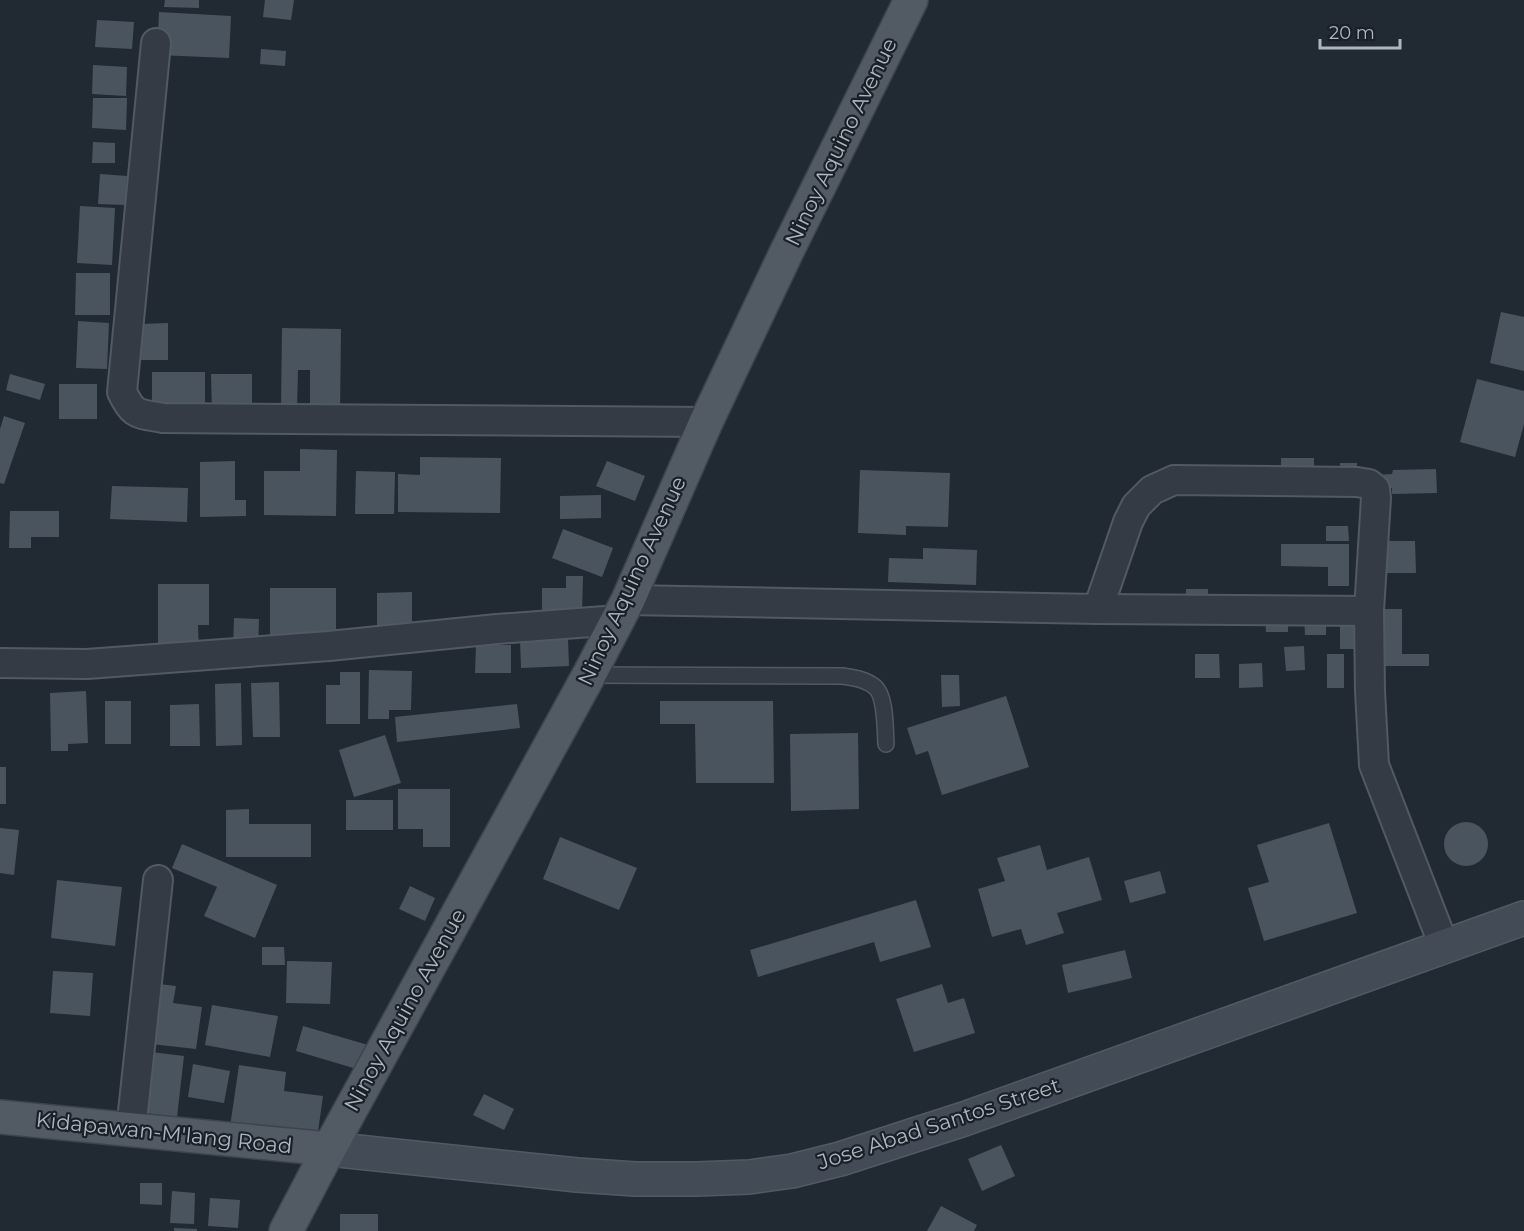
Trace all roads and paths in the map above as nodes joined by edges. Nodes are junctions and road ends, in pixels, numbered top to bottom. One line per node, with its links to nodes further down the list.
1 (911, 0): 3 (main road, Ninoy Aquino Avenue)
2 (156, 43): 3 (street)
3 (706, 422): 5 (main road, Ninoy Aquino Avenue)
4 (1098, 609): 5 (street); 6 (street); 6 (street)
5 (623, 610): 7 (street); 8 (main road, Ninoy Aquino Avenue)
6 (1369, 611): 12 (street)
7 (0, 663)
8 (589, 675): 9 (lane); 15 (main road, Ninoy Aquino Avenue)
9 (886, 744)
10 (158, 880): 14 (street)
11 (1524, 918): 12 (main road, Jose Abad Santos Street)
12 (1443, 946): 15 (main road, Jose Abad Santos Street)
13 (0, 1117): 14 (main road, Kidapawan-M'lang Road)
14 (131, 1130): 15 (main road, Kidapawan-M'lang Road)
15 (328, 1149): 16 (main road, Ninoy Aquino Avenue)
16 (286, 1231)

